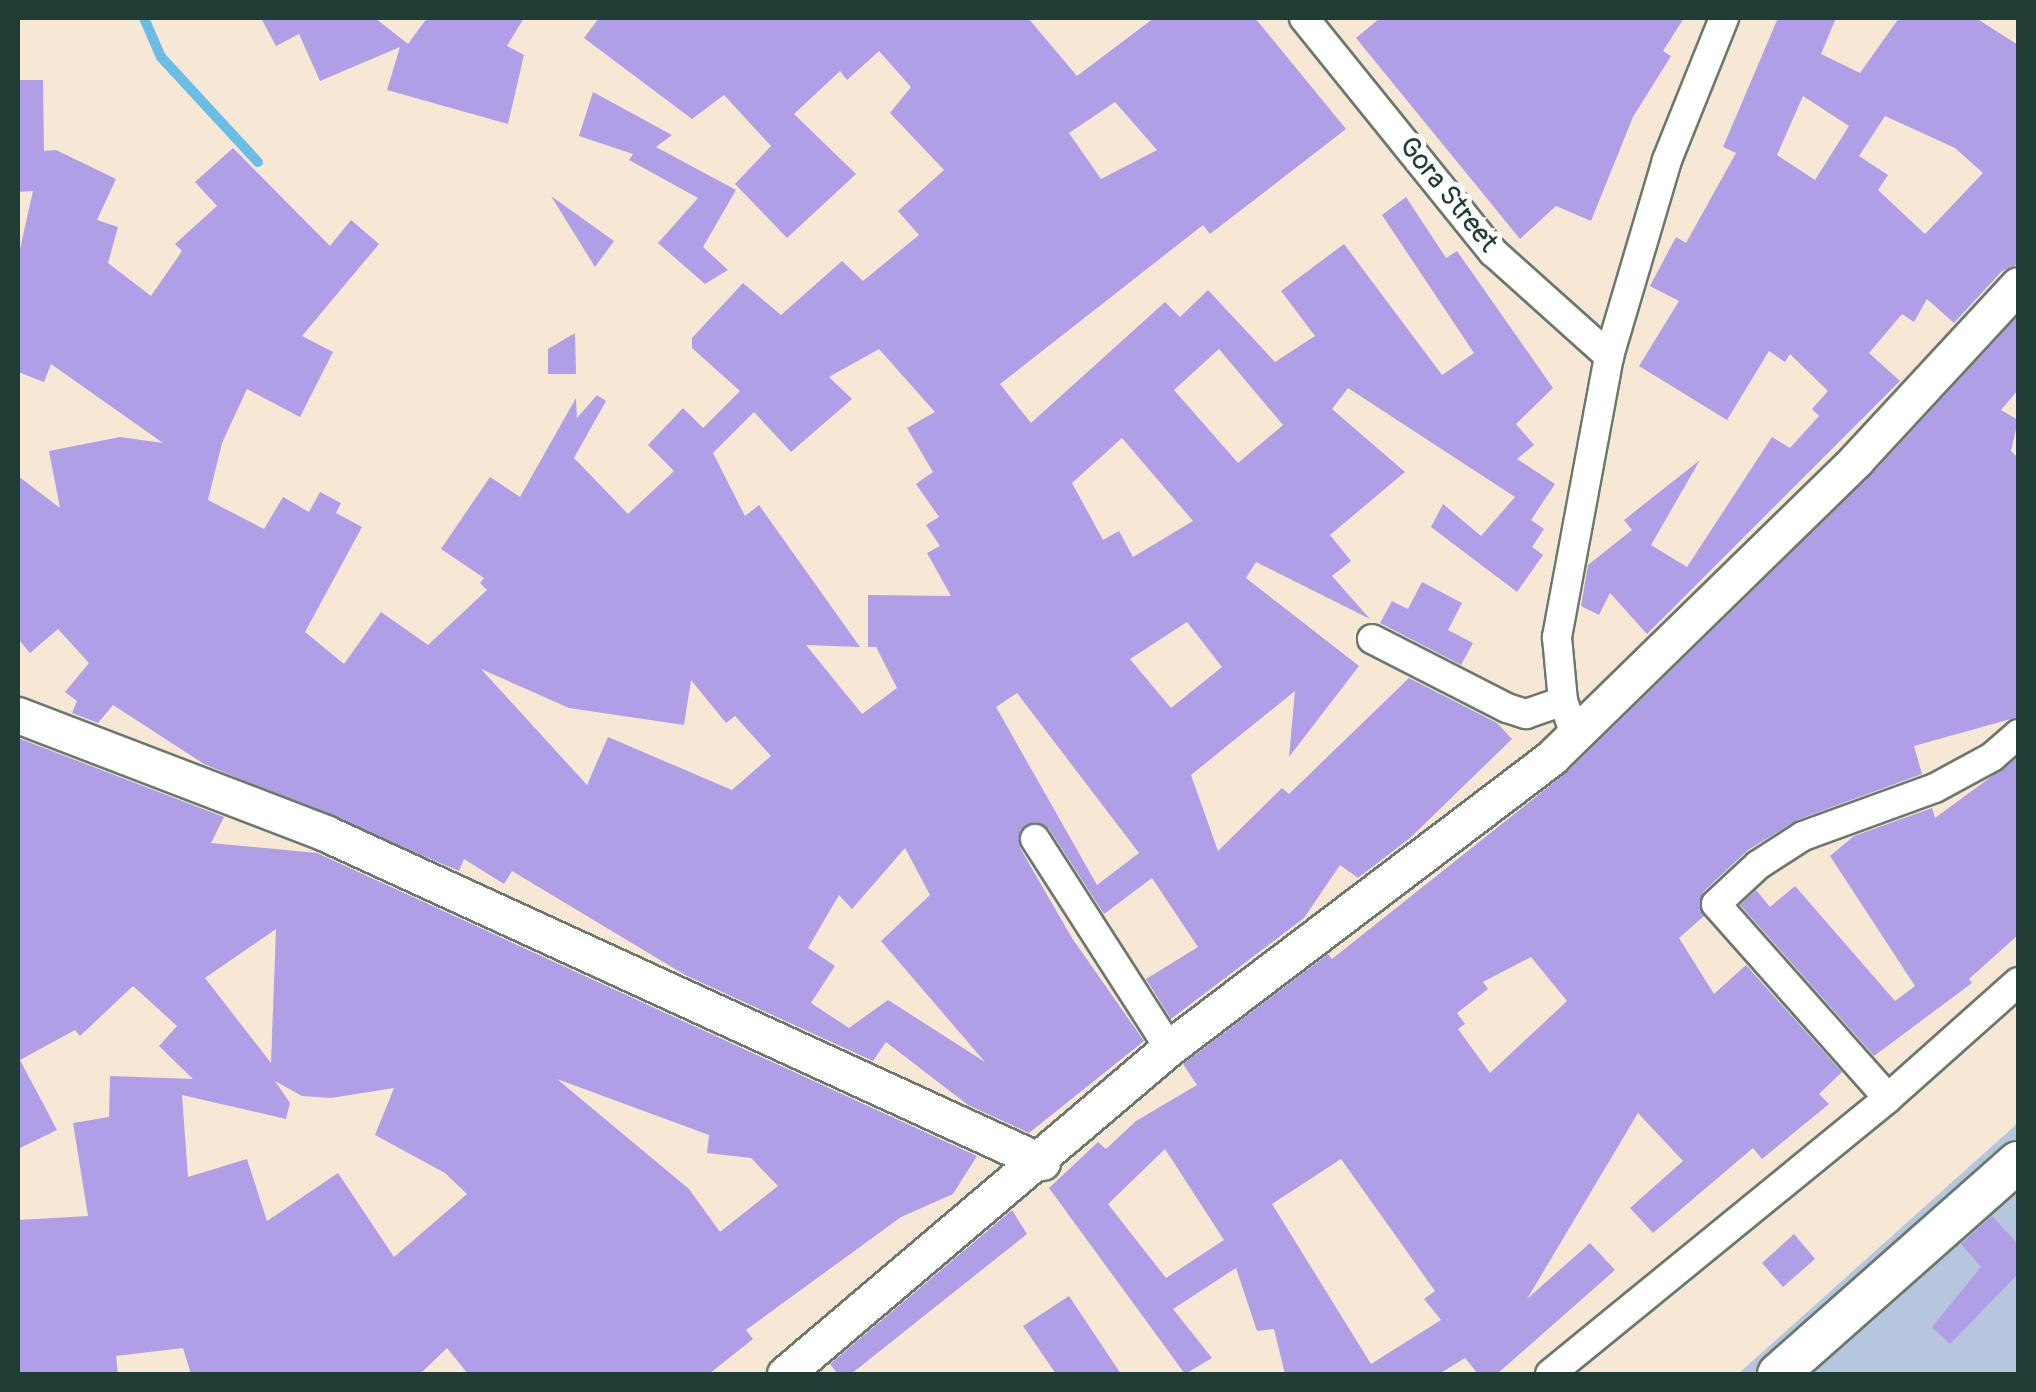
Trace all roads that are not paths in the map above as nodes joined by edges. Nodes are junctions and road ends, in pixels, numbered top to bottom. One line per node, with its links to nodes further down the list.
1 (1304, 18): 4 (street, Gora Street)
2 (1724, 18): 4 (street)
3 (2018, 285): 8 (street)
4 (1609, 356): 6 (street)
5 (1372, 640): 6 (street)
6 (1563, 701): 8 (street)
7 (18, 715): 14 (street)
8 (1575, 734): 12 (street)
9 (2018, 734): 13 (street)
10 (1035, 839): 12 (street)
11 (2018, 982): 13 (street)
12 (1168, 1048): 14 (street)
13 (1888, 1098): 17 (street)
14 (1042, 1162): 16 (street)
15 (2018, 1162): 18 (main road)
16 (785, 1374)
17 (1550, 1374)
18 (1778, 1374)

